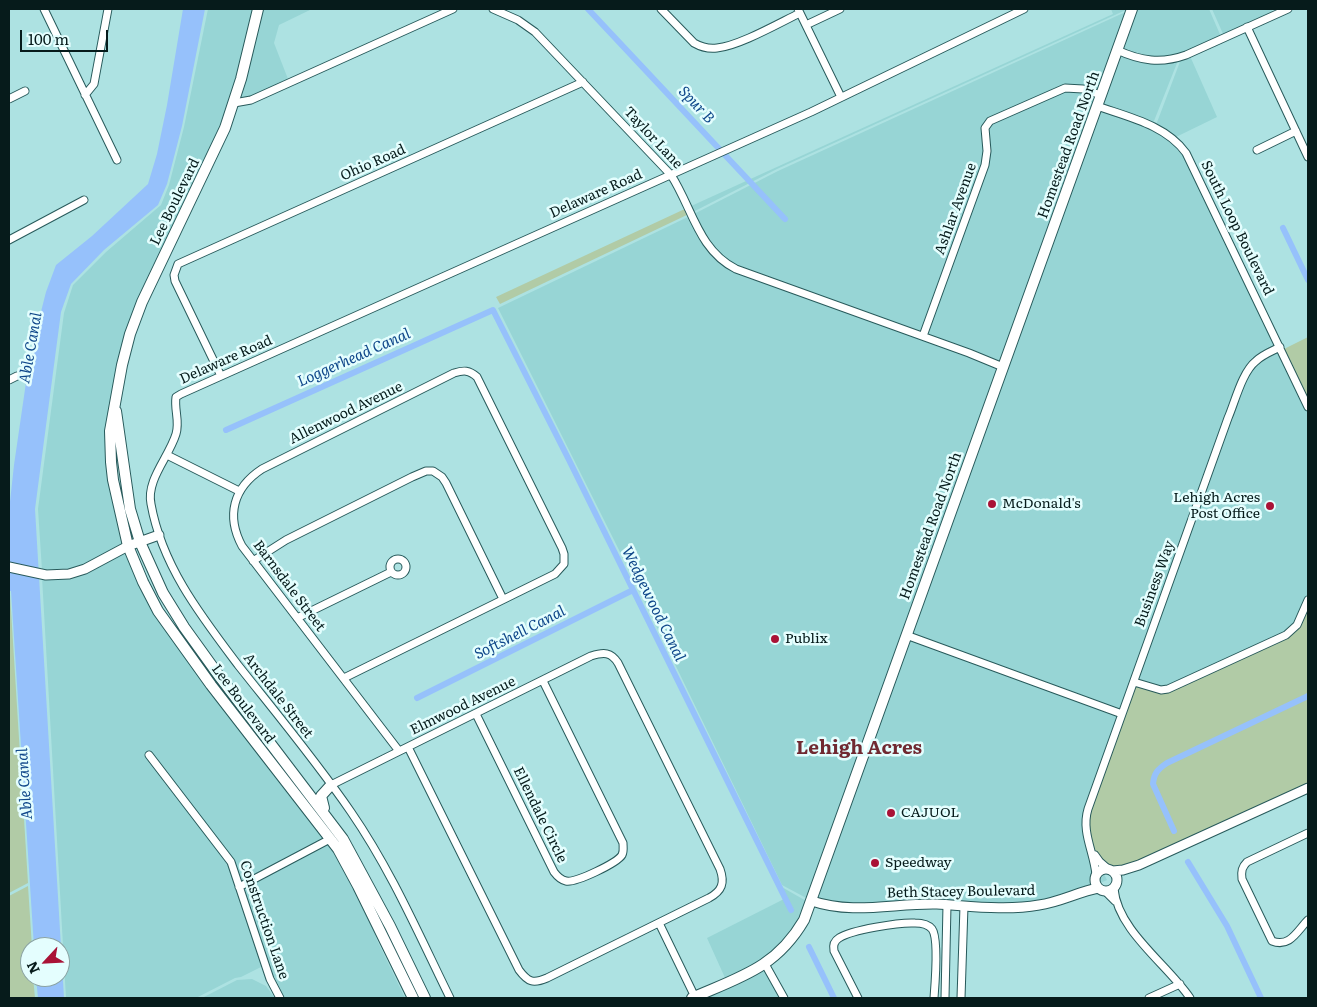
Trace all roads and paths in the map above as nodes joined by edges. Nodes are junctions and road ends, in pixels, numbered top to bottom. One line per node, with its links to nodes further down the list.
1 (44, 9): 17 (street)
2 (108, 9): 17 (street)
3 (258, 9): 21 (main road, Lee Boulevard)
4 (453, 9): 21 (street)
5 (494, 9): 15 (street, Taylor Lane)
6 (660, 9): 11 (street)
7 (840, 9): 12 (street)
8 (1024, 9): 19 (street, Delaware Road)
9 (1132, 9): 14 (main road, Homestead Road North)
10 (1288, 9): 13 (street)
11 (799, 11): 12 (street)
12 (806, 25): 19 (street)
13 (1247, 27): 14 (street); 23 (street)
14 (1117, 50): 18 (main road, Homestead Road North)
15 (584, 82): 27 (street, Taylor Lane); 34 (street, Ohio Road)
16 (25, 91): 20 (street)
17 (85, 95): 26 (street)
18 (1101, 95): 22 (main road, Homestead Road North); 30 (street, Ashlar Avenue)
19 (841, 97): 27 (street, Delaware Road)
20 (9, 99)
21 (234, 102): 37 (main road, Lee Boulevard)
22 (1097, 106): 31 (street, South Loop Boulevard); 32 (main road, Homestead Road North)
23 (1296, 131): 24 (street); 25 (street)
24 (1257, 150)
25 (1308, 157)
26 (117, 160)
27 (672, 175): 30 (street, Taylor Lane); 34 (street, Delaware Road)
28 (84, 200): 29 (street)
29 (9, 240)
30 (922, 336): 32 (street)
31 (1280, 347): 38 (street, South Loop Boulevard); 53 (street, Business Way)
32 (1003, 367): 50 (main road, Homestead Road North)
33 (17, 376): 35 (street)
34 (221, 376): 36 (street, Delaware Road)
35 (9, 380)
36 (176, 398): 39 (street, Archdale Street)
37 (114, 405): 42 (main road, Lee Boulevard); 43 (main road, Lee Boulevard)
38 (1308, 407)
39 (167, 455): 40 (street); 41 (street, Archdale Street)
40 (239, 491): 44 (street, Barnsdale Street); 47 (street, Allenwood Avenue)
41 (159, 535): 42 (street); 61 (street, Archdale Street)
42 (140, 542): 43 (street); 60 (main road, Lee Boulevard)
43 (128, 546): 45 (street); 56 (main road, Lee Boulevard)
44 (253, 561): 47 (street); 49 (street, Barnsdale Street)
45 (9, 567)
46 (391, 572): 49 (street)
47 (503, 599): 51 (street)
48 (1308, 600): 53 (street)
49 (297, 618): 51 (street, Barnsdale Street)
50 (906, 635): 55 (street); 71 (main road, Homestead Road North)
51 (344, 678): 58 (street, Barnsdale Street)
52 (543, 681): 54 (street, Elmwood Avenue); 54 (street, Ellendale Circle); 75 (street, Elmwood Avenue)
53 (1134, 682): 55 (street, Business Way)
54 (476, 714): 57 (street, Elmwood Avenue)
55 (1122, 714): 67 (street, Business Way)
56 (243, 727): 60 (main road); 66 (main road, Lee Boulevard)
57 (408, 747): 58 (street, Elmwood Avenue); 75 (street)
58 (399, 752): 61 (street, Elmwood Avenue)
59 (149, 755): 70 (street, Construction Lane)
60 (288, 765): 62 (main road, Lee Boulevard)
61 (331, 785): 62 (main road); 64 (main road); 85 (street, Archdale Street)
62 (305, 787): 64 (main road, Lee Boulevard)
63 (1308, 788): 68 (street)
64 (327, 816): 66 (main road, Lee Boulevard)
65 (1308, 833): 74 (street)
66 (335, 836): 70 (street); 76 (main road, Lee Boulevard); 80 (main road, Lee Boulevard)
67 (1090, 846): 68 (street, Business Way); 69 (street, Business Way)
68 (1113, 873): 69 (street); 69 (street)
69 (1102, 884): 73 (street, Beth Stacey Boulevard); 81 (street)
70 (238, 886): 82 (street, Construction Lane)
71 (812, 901): 72 (street, Beth Stacey Boulevard); 79 (main road, Homestead Road North)
72 (947, 906): 73 (street, Beth Stacey Boulevard); 77 (street)
73 (964, 906): 91 (street)
74 (1308, 920)
75 (658, 923): 86 (street)
76 (385, 940): 80 (main road); 83 (main road, Lee Boulevard)
77 (947, 947): 78 (street); 90 (street)
78 (936, 948): 88 (street); 89 (street)
79 (766, 964): 86 (main road, Homestead Road North); 87 (street)
80 (413, 974): 84 (main road, Lee Boulevard)
81 (1180, 984): 92 (street); 93 (street)
82 (280, 998)
83 (413, 998)
84 (425, 998)
85 (450, 998)
86 (693, 998)
87 (784, 998)
88 (858, 998)
89 (934, 998)
90 (945, 998)
91 (961, 998)
92 (1149, 998)
93 (1190, 998)

